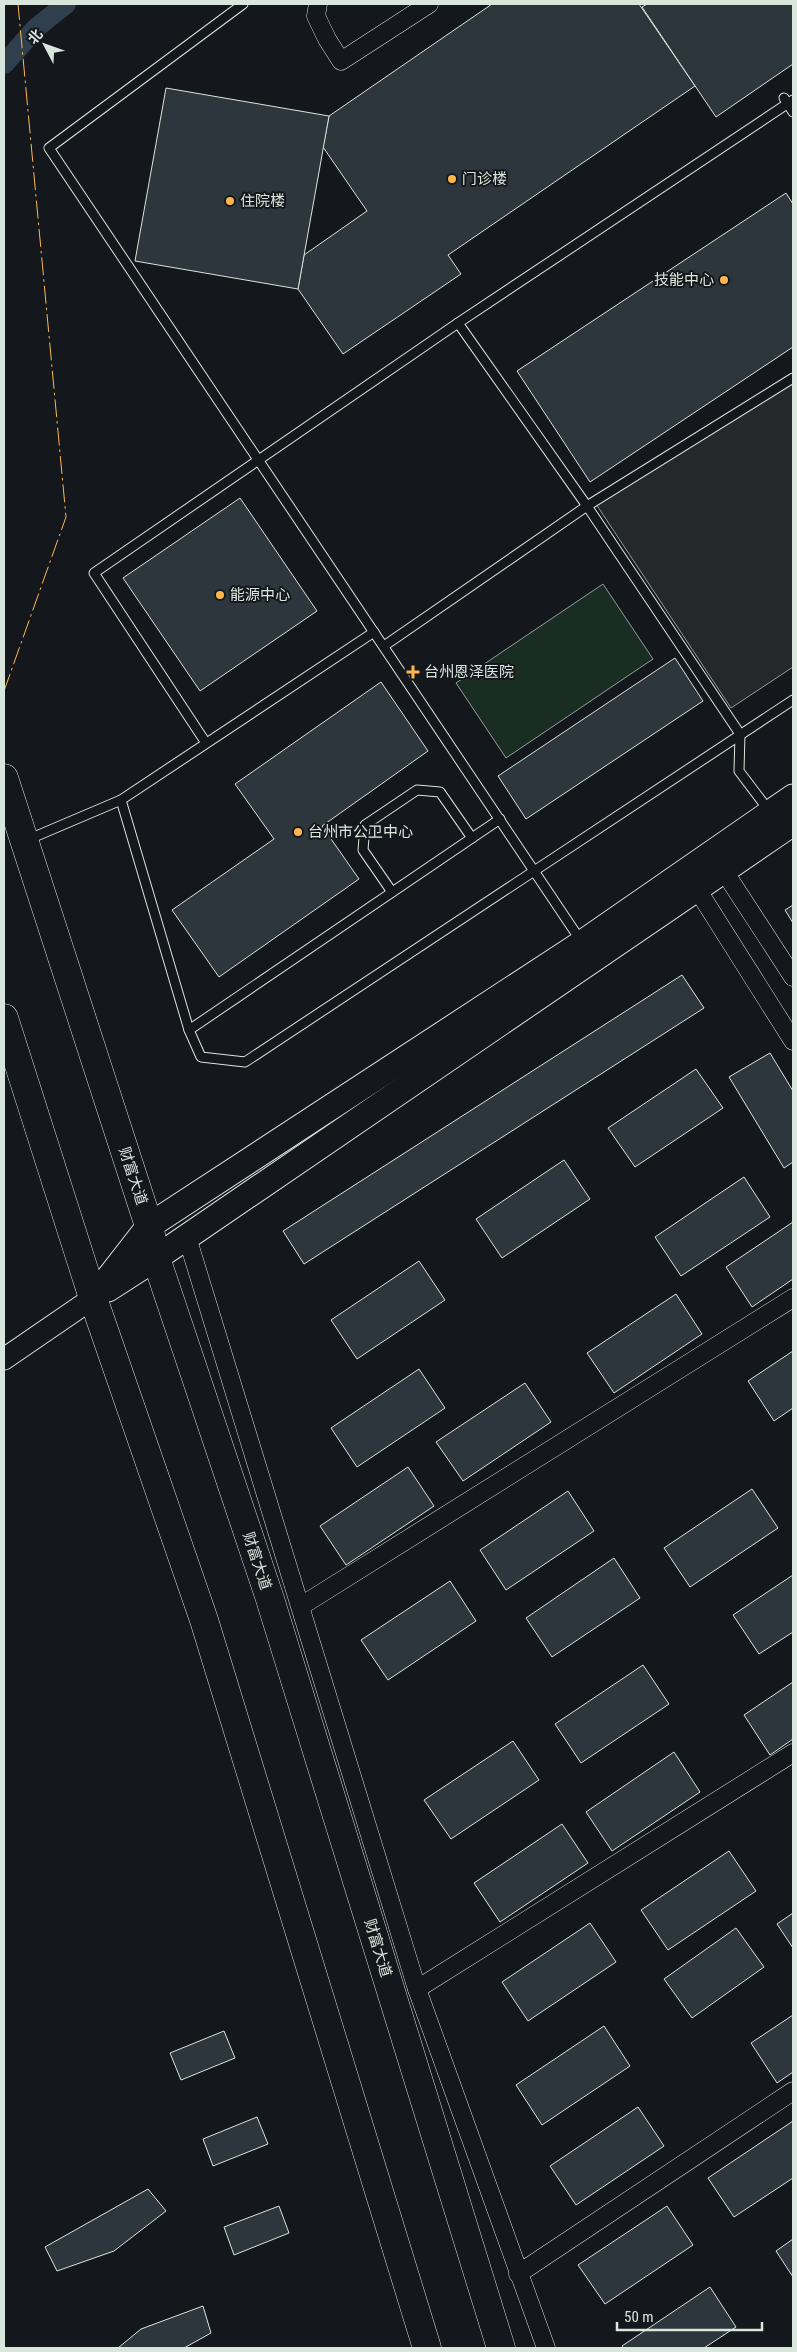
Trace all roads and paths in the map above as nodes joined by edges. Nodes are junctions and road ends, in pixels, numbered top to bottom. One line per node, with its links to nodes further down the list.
1 (243, 4): 8 (lane)
2 (318, 4): 3 (street)
3 (429, 4)
4 (788, 100): 5 (lane); 6 (lane)
5 (793, 112)
6 (458, 323): 8 (lane); 9 (lane)
7 (793, 378): 9 (lane)
8 (257, 460): 10 (lane); 14 (lane)
9 (587, 506): 11 (lane); 13 (lane)
10 (374, 632): 11 (lane); 14 (lane)
11 (384, 646): 18 (lane)
12 (793, 700): 13 (lane)
13 (740, 734): 19 (lane); 22 (lane)
14 (206, 743): 17 (lane)
15 (4, 778): 21 (main road, 财富大道)
16 (793, 798): 19 (main road)
17 (121, 800): 21 (lane); 29 (lane)
18 (500, 819): 20 (lane); 22 (lane)
19 (781, 822): 23 (main road); 26 (main road)
20 (472, 838): 25 (lane); 25 (lane)
21 (24, 841): 31 (main road, 财富大道)
22 (535, 870): 26 (lane); 29 (lane)
23 (724, 871): 24 (main road); 27 (street)
24 (697, 889): 26 (main road); 30 (street)
25 (392, 892): 29 (lane)
26 (588, 952): 31 (main road); 32 (main road)
27 (793, 977)
28 (4, 1018): 34 (main road)
29 (189, 1030)
30 (793, 1041)
31 (149, 1226): 33 (main road, 财富大道); 34 (main road)
32 (187, 1237): 33 (main road); 37 (street)
33 (156, 1258): 34 (main road); 43 (main road, 财富大道)
34 (93, 1298): 36 (street); 42 (main road)
35 (793, 1298): 37 (street)
36 (4, 1359)
37 (301, 1606): 39 (street)
38 (793, 1753): 39 (street)
39 (417, 1989): 41 (street)
40 (793, 2091): 41 (street)
41 (518, 2274): 44 (street)
42 (428, 2348)
43 (501, 2348)
44 (546, 2348)

